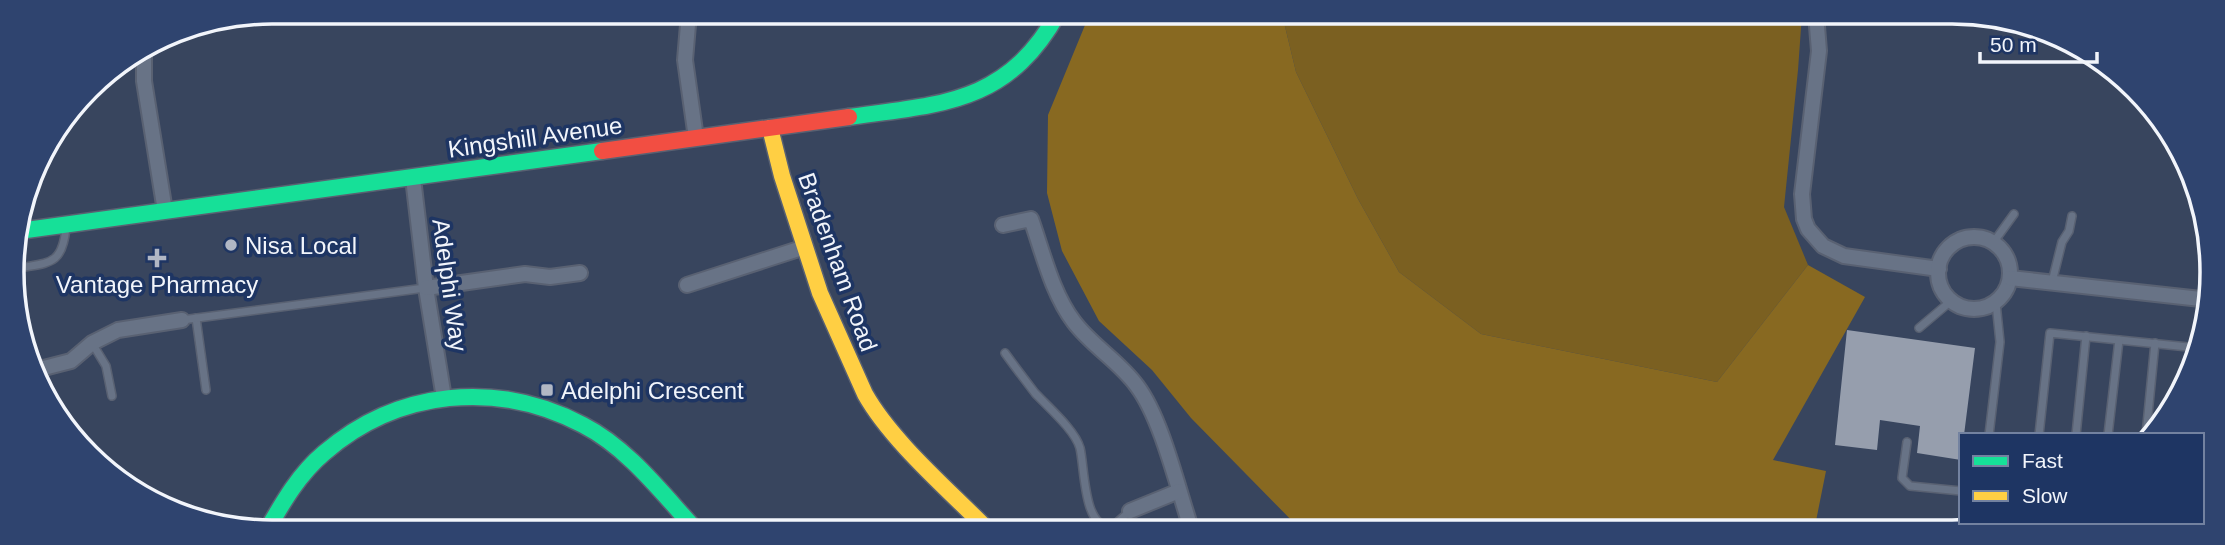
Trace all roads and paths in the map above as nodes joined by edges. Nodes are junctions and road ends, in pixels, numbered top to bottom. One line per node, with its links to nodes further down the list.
1 (688, 24): 6 (street)
2 (1052, 24): 5 (street, Kingshill Avenue)
3 (1817, 24): 17 (street)
4 (144, 60): 8 (street)
5 (770, 128): 6 (street, Kingshill Avenue); 15 (street, Bradenham Road)
6 (696, 138): 7 (street, Kingshill Avenue)
7 (413, 178): 8 (street, Kingshill Avenue); 22 (street, Adelphi Way)
8 (165, 211): 11 (street, Kingshill Avenue)
9 (2014, 214): 14 (lane)
10 (2072, 216): 20 (lane)
11 (66, 224): 13 (street, Kingshill Avenue); 16 (lane)
12 (1003, 225): 44 (street)
13 (28, 230)
14 (1993, 243): 17 (street); 19 (street)
15 (805, 247): 21 (street); 49 (street, Bradenham Road)
16 (24, 267)
17 (1938, 269): 24 (street)
18 (580, 273): 22 (street)
19 (2010, 278): 20 (street); 25 (street)
20 (2052, 283): 23 (street)
21 (687, 285)
22 (426, 288): 26 (lane); 37 (street, Adelphi Way)
23 (2199, 299)
24 (1951, 301): 25 (street); 27 (lane)
25 (1996, 303): 39 (lane)
26 (189, 319): 30 (street); 35 (lane)
27 (1919, 328)
28 (2086, 336): 29 (lane); 40 (lane); 41 (lane)
29 (2119, 340): 31 (lane); 42 (lane)
30 (92, 344): 34 (street); 36 (lane)
31 (2155, 344): 32 (lane); 38 (lane)
32 (2189, 347)
33 (1005, 353): 50 (lane)
34 (44, 368)
35 (206, 390)
36 (112, 396)
37 (444, 398): 47 (street); 48 (street)
38 (2147, 426)
39 (1989, 433)
40 (2039, 433)
41 (2076, 433)
42 (2108, 433)
43 (1907, 442): 45 (lane)
44 (1179, 491): 46 (street); 52 (street)
45 (1959, 491)
46 (1130, 511): 51 (lane)
47 (273, 520)
48 (686, 520)
49 (979, 520)
50 (1095, 520)
51 (1120, 520)
52 (1188, 520)

